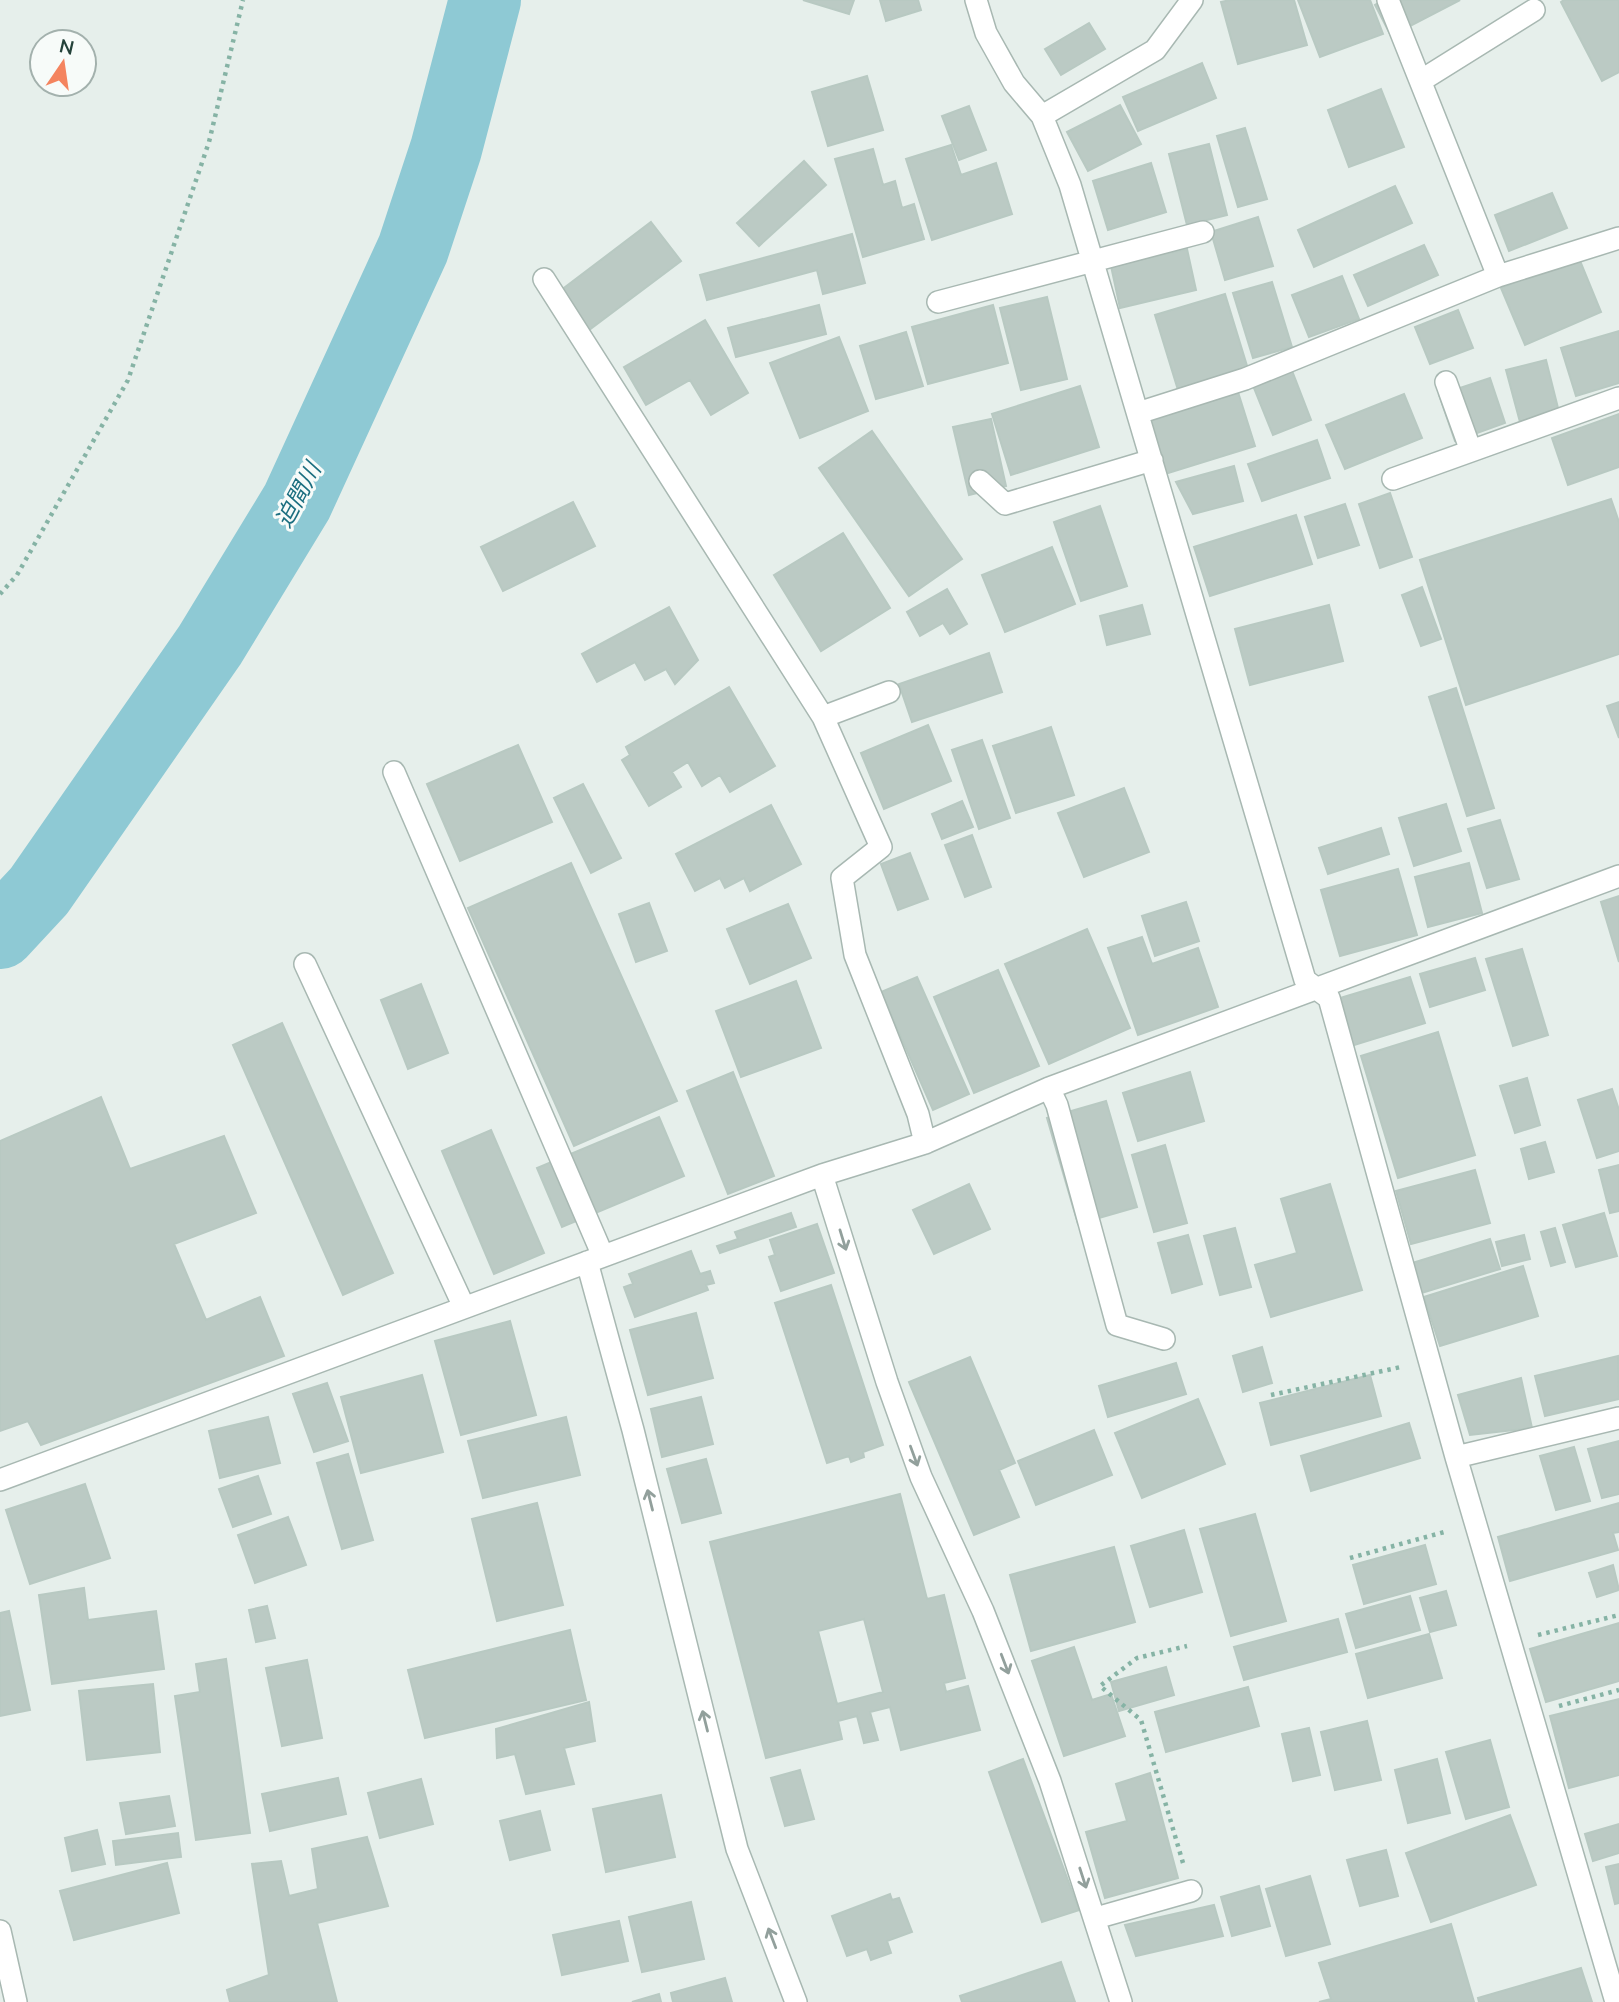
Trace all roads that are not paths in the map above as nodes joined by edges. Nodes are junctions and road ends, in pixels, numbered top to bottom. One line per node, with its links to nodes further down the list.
1 (976, 0): 6 (street)
2 (1192, 0): 6 (street)
3 (1388, 0): 5 (street)
4 (1534, 10): 5 (street)
5 (1422, 80): 10 (street)
6 (1042, 116): 9 (street)
7 (1203, 232): 9 (street)
8 (1619, 239): 10 (street)
9 (1093, 264): 12 (street); 15 (street)
10 (1498, 275): 15 (street)
11 (544, 279): 21 (street)
12 (939, 302)
13 (1446, 382): 16 (street)
14 (1619, 398): 16 (street)
15 (1138, 413): 17 (street)
16 (1471, 451): 18 (street)
17 (1152, 460): 19 (street); 25 (street)
18 (1393, 479)
19 (980, 481)
20 (889, 692): 21 (street)
21 (823, 717): 27 (street)
22 (394, 772): 29 (street)
23 (1619, 876): 25 (street)
24 (305, 964): 30 (street)
25 (1316, 989): 26 (street); 33 (street)
26 (1049, 1088): 27 (street); 31 (street)
27 (925, 1143): 28 (street)
28 (822, 1175): 29 (street); 36 (street, one-way to 36)
29 (595, 1259): 30 (street); 39 (street, one-way to 29)
30 (464, 1307): 34 (street)
31 (1164, 1339)
32 (1619, 1418): 33 (street)
33 (1456, 1457): 41 (street)
34 (0, 1480)
35 (1191, 1891): 36 (street)
36 (1094, 1912): 40 (street)
37 (0, 1931): 38 (street)
38 (16, 2002)
39 (796, 2002)
40 (1121, 2002)
41 (1616, 2002)

